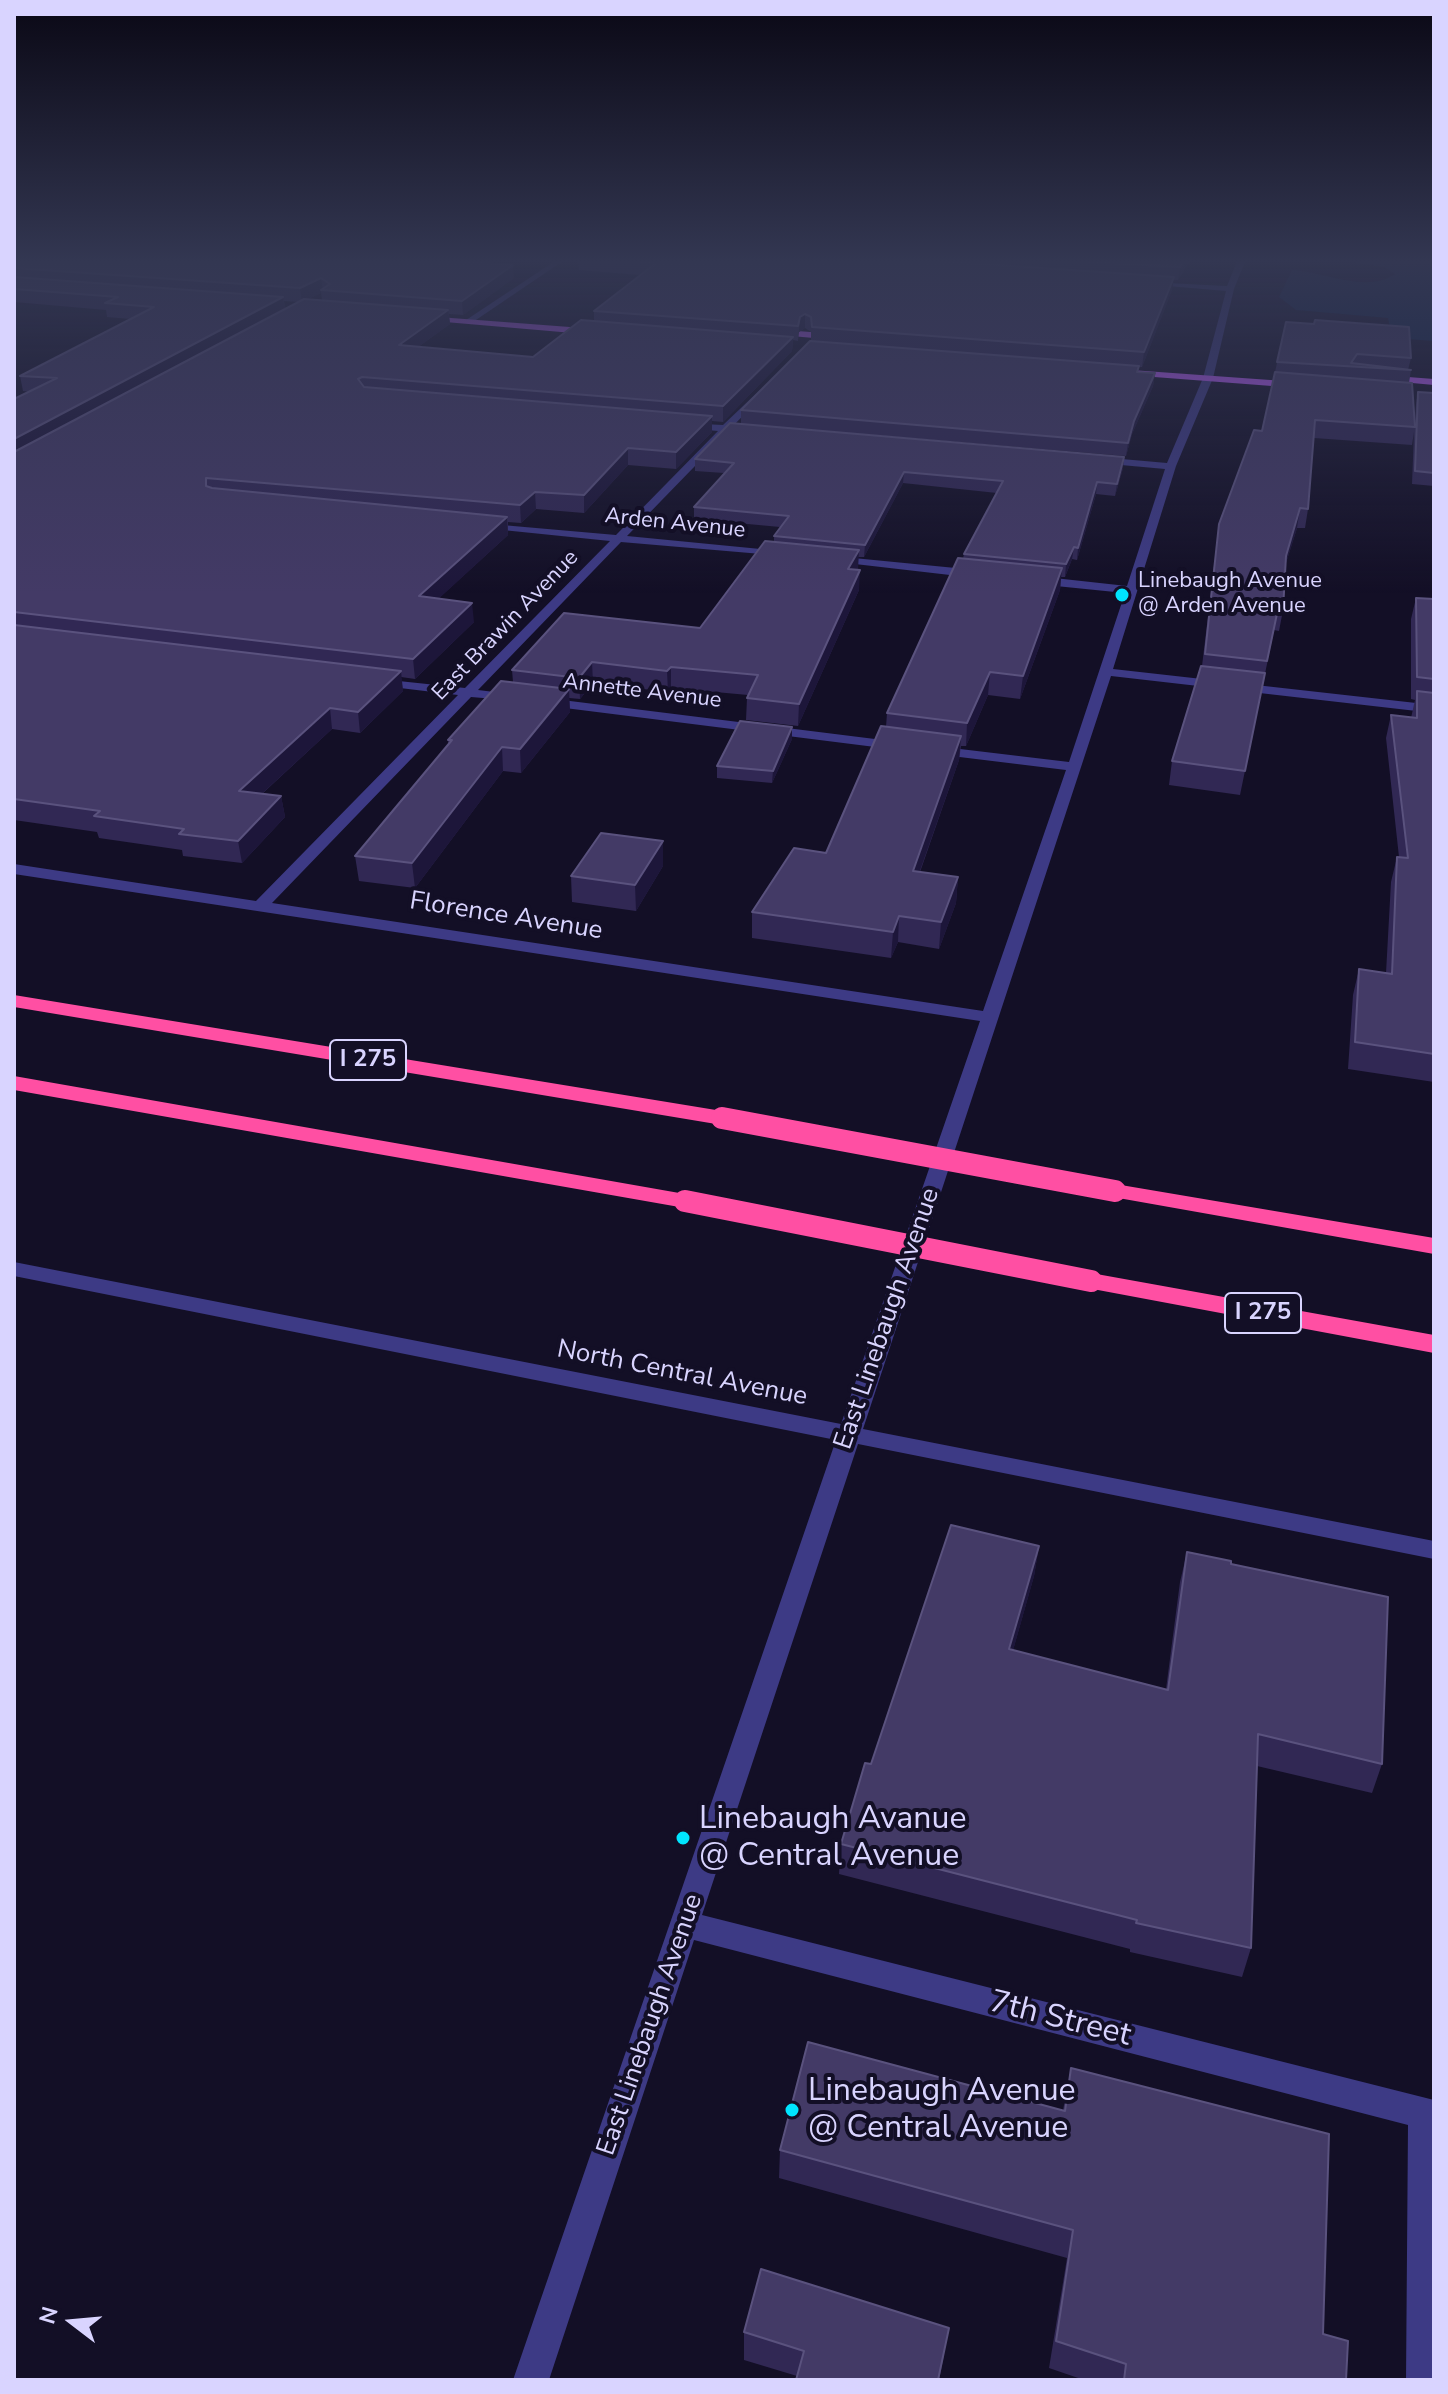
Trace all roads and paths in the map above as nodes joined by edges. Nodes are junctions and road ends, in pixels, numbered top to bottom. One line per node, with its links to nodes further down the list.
1 (1114, 371): 2 (main road)
2 (1123, 371)
3 (1210, 371): 13 (street, East Linebaugh Avenue)
4 (1225, 371): 8 (main road)
5 (1376, 377): 6 (main road)
6 (1434, 382)
7 (767, 386): 10 (street, East Brawin Avenue)
8 (1305, 386)
9 (677, 424): 10 (street)
10 (724, 428): 11 (street); 15 (street, East Brawin Avenue)
11 (771, 432)
12 (1083, 458): 13 (street)
13 (1171, 466): 20 (street, East Linebaugh Avenue)
14 (463, 523): 15 (street, Arden Avenue)
15 (619, 538): 16 (street, Arden Avenue); 23 (street, East Brawin Avenue)
16 (789, 555)
17 (820, 558): 18 (street)
18 (991, 575)
19 (1022, 578): 20 (street)
20 (1132, 590): 21 (street, East Linebaugh Avenue)
21 (1106, 672): 24 (street); 27 (street, East Linebaugh Avenue)
22 (360, 679): 23 (street, Annette Avenue)
23 (470, 693): 25 (street, Annette Avenue); 29 (street, East Brawin Avenue)
24 (1434, 709)
25 (908, 747)
26 (924, 749): 27 (street)
27 (1074, 767): 31 (street, East Linebaugh Avenue)
28 (14, 869): 29 (street, Florence Avenue)
29 (260, 906): 31 (street, Florence Avenue)
30 (14, 1001): 33 (highway, I 275, bridge)
31 (990, 1017): 36 (street, East Linebaugh Avenue)
32 (14, 1083): 35 (highway, I 275, bridge)
33 (1434, 1246)
34 (14, 1269): 36 (street, North Central Avenue)
35 (1434, 1344)
36 (848, 1436): 37 (street, North Central Avenue); 38 (street, East Linebaugh Avenue)
37 (1434, 1550)
38 (685, 1924): 39 (street, 7th Street); 40 (street, East Linebaugh Avenue)
39 (1429, 2115): 41 (street)
40 (531, 2380)
41 (1424, 2380)

